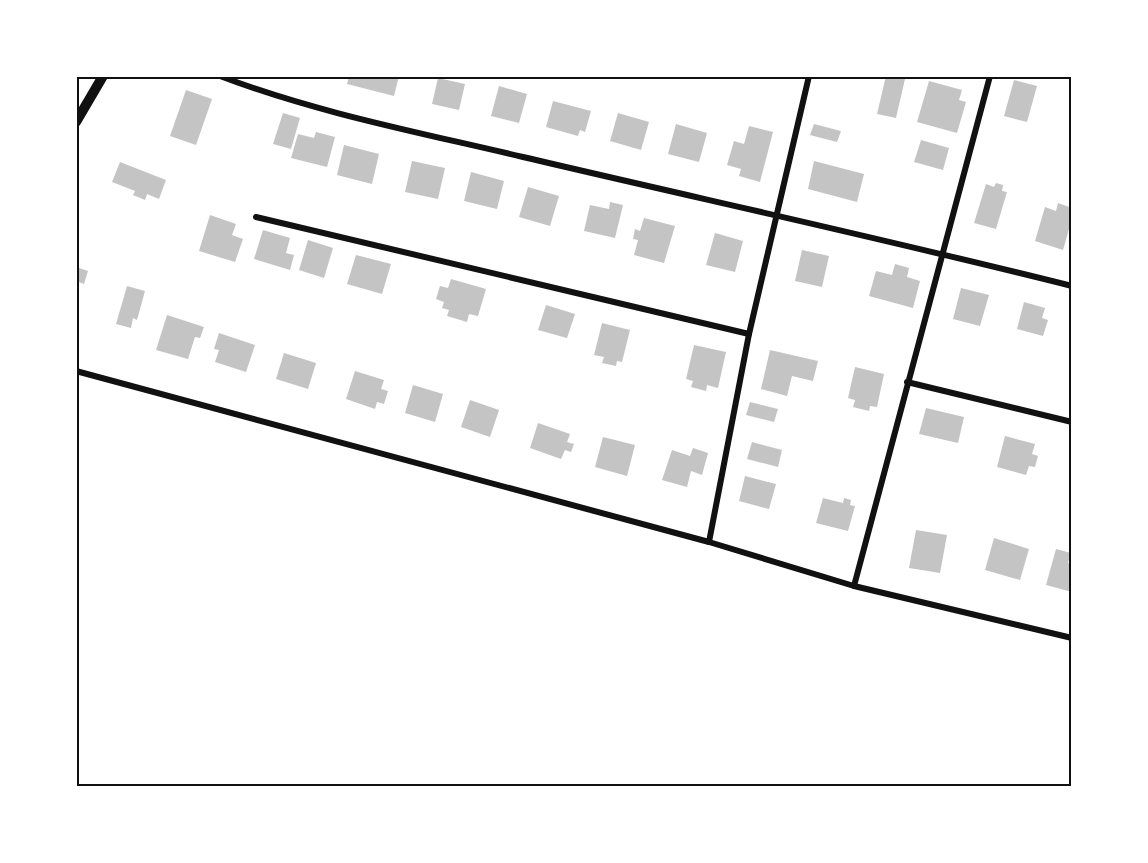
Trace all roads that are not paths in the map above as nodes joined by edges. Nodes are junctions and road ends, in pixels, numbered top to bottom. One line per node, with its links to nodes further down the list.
1 (103, 76): 5 (street)
2 (220, 76): 7 (street)
3 (809, 76): 7 (street)
4 (990, 76): 8 (street)
5 (76, 122)
6 (256, 217): 10 (street)
7 (778, 217): 8 (street); 10 (street)
8 (943, 254): 9 (street); 12 (street)
9 (1071, 286)
10 (749, 334): 14 (street)
11 (76, 371): 14 (street)
12 (907, 382): 13 (street); 15 (street)
13 (1071, 422)
14 (709, 542): 15 (street)
15 (854, 586): 16 (street)
16 (1071, 638)

